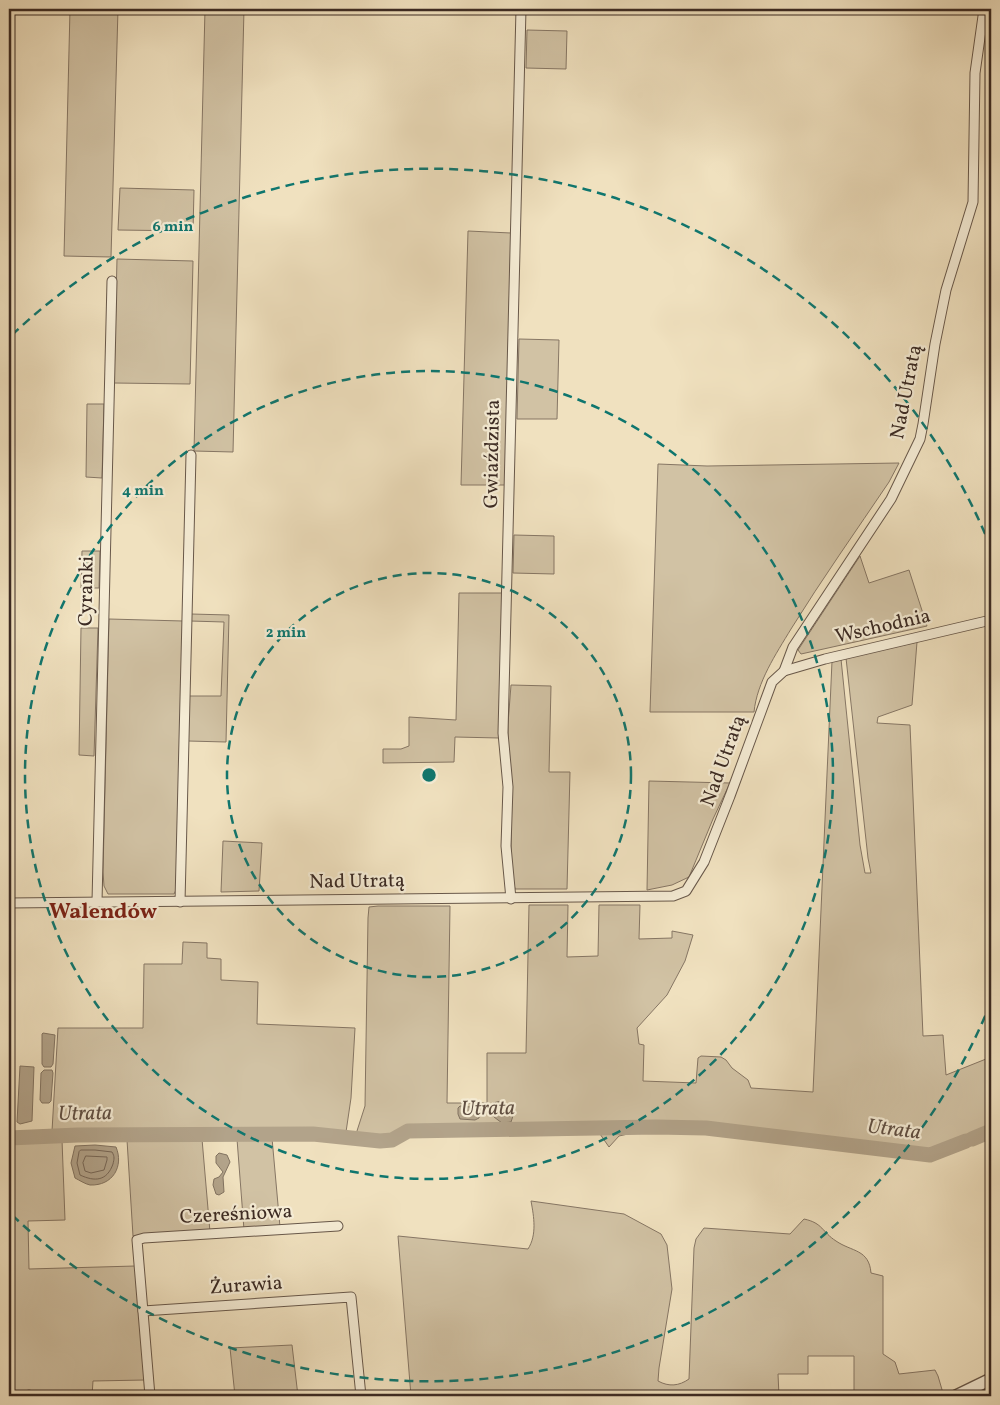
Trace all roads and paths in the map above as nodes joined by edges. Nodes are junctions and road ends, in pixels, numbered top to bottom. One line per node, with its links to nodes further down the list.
1 (522, 9): 7 (street, Gwiaździsta)
2 (984, 9): 6 (street, Nad Utratą)
3 (112, 281): 8 (street, Cyranki)
4 (191, 455): 9 (street)
5 (991, 620): 6 (street, Wschodnia)
6 (784, 671): 7 (street, Nad Utratą)
7 (511, 899): 9 (street, Nad Utratą)
8 (98, 902): 9 (street, Nad Utratą); 10 (street, Nad Utratą)
9 (180, 902)
10 (9, 903)
11 (338, 1226): 12 (street, Czereśniowa)
12 (143, 1311): 14 (street); 15 (street, Żurawia)
13 (991, 1379): 16 (street)
14 (150, 1396)
15 (362, 1396)
16 (956, 1396)

